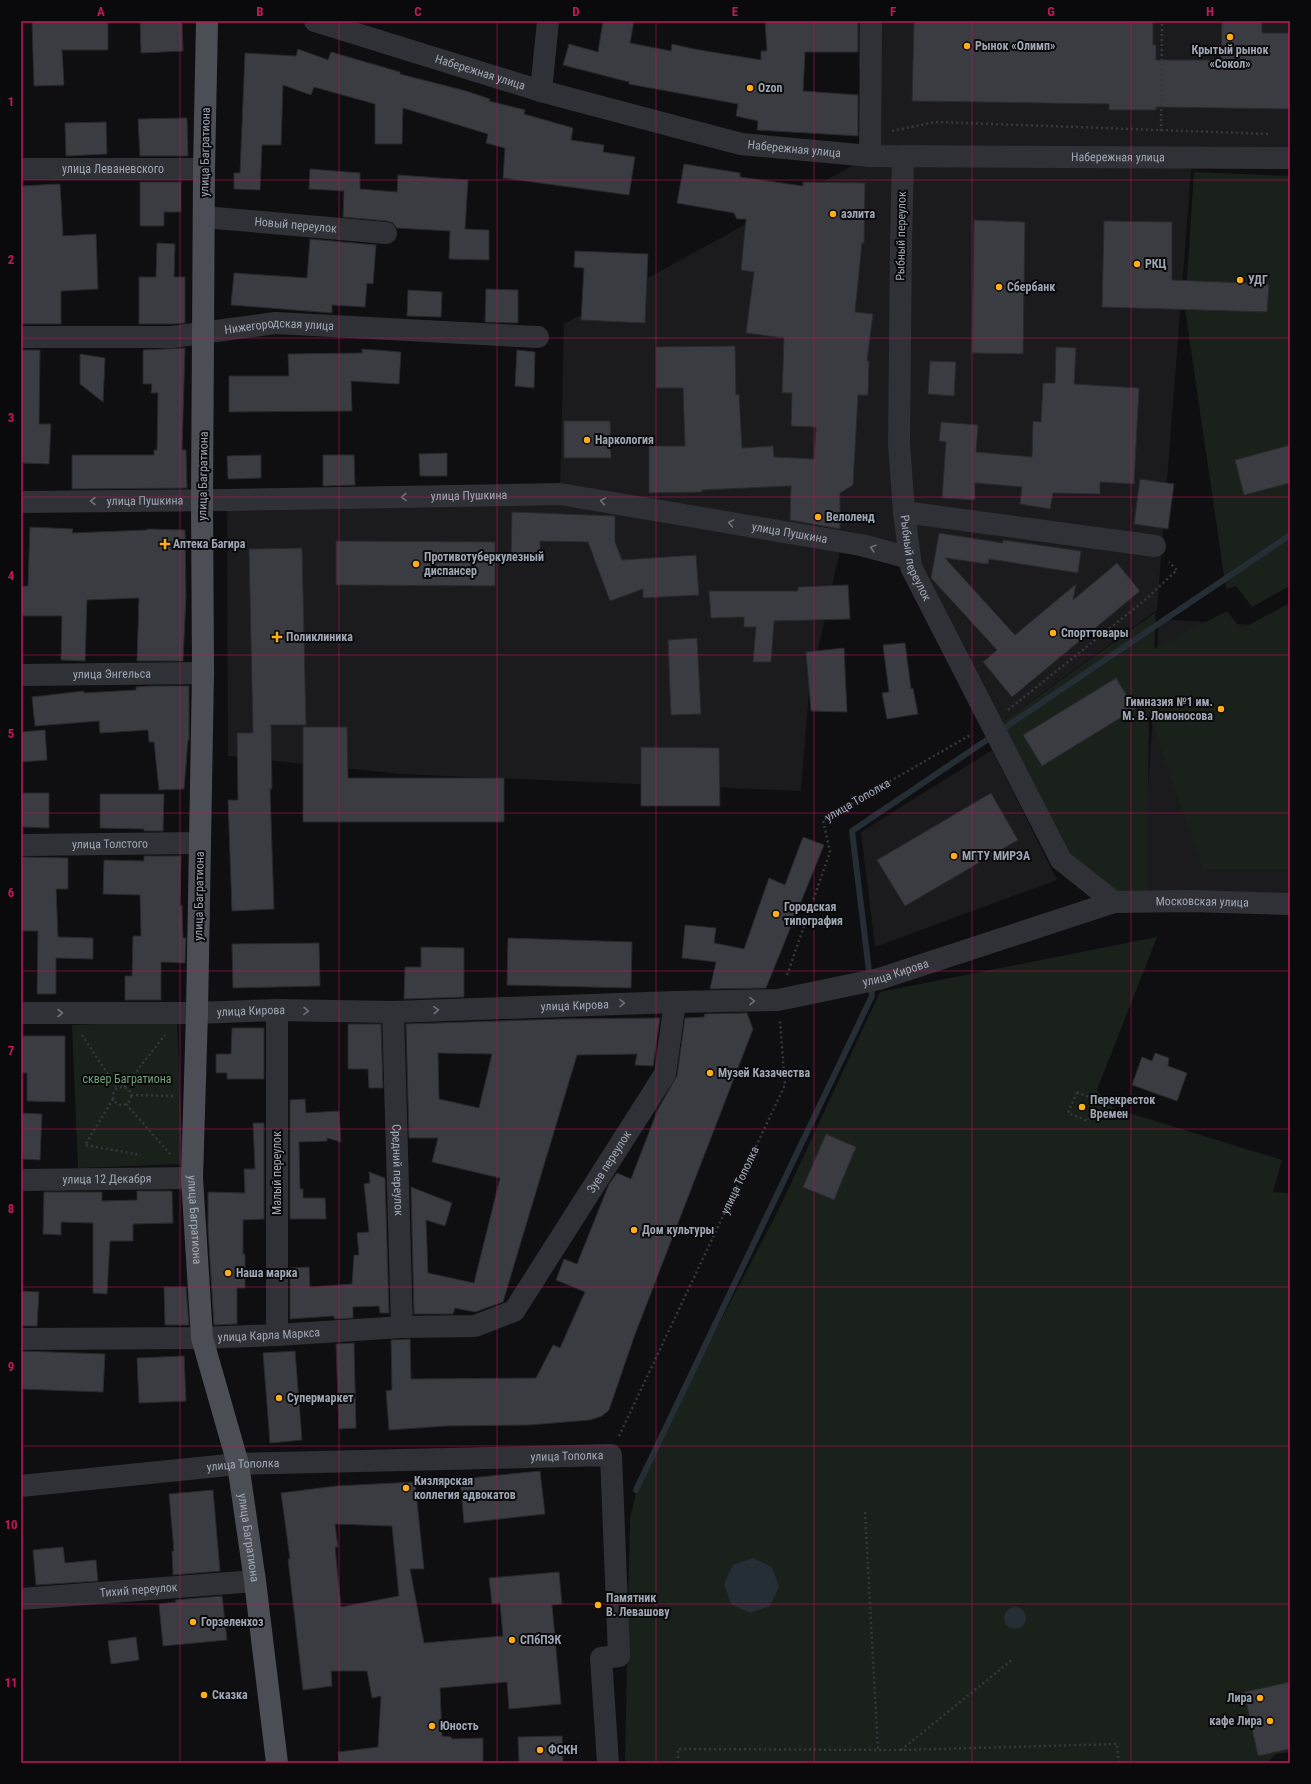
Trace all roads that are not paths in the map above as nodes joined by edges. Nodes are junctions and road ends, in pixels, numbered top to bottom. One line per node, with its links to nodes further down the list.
1 (207, 21): 10 (main road, улица Багратиона)
2 (315, 21): 5 (street, Набережная улица)
3 (548, 21): 5 (street)
4 (871, 21): 6 (street)
5 (541, 91): 6 (street, Набережная улица)
6 (870, 156): 7 (street, Набережная улица)
7 (903, 156): 8 (street, Набережная улица); 18 (street, Рыбный переулок)
8 (1290, 158)
9 (21, 169): 10 (street, улица Леваневского)
10 (204, 169): 11 (main road, улица Багратиона)
11 (204, 217): 12 (street, Новый переулок); 13 (main road, улица Багратиона)
12 (386, 233)
13 (204, 332): 14 (street, Нижегородская улица); 15 (street, Нижегородская улица); 16 (main road, улица Багратиона)
14 (538, 336)
15 (21, 338)
16 (202, 501): 17 (street, улица Пушкина, one-way to 17); 20 (street, улица Пушкина, one-way to 16); 21 (main road, улица Багратиона)
17 (21, 502)
18 (904, 512): 19 (street); 20 (street, Рыбный переулок)
19 (1155, 546)
20 (910, 558): 25 (street, Рыбный переулок)
21 (203, 673): 22 (street, улица Энгельса); 23 (main road, улица Багратиона)
22 (21, 674)
23 (199, 843): 24 (street, улица Толстого); 31 (main road, улица Багратиона)
24 (21, 845)
25 (1114, 902): 26 (street, Московская улица); 27 (street, улица Кирова, one-way to 25)
26 (1290, 904)
27 (675, 1002): 29 (street, улица Кирова, one-way to 27); 34 (street, Зуев переулок)
28 (277, 1010): 29 (street, улица Кирова, one-way to 29); 31 (street, улица Кирова); 36 (street, Малый переулок)
29 (393, 1012): 35 (street, Средний переулок)
30 (21, 1013): 31 (street, улица Кирова, one-way to 31)
31 (197, 1013): 32 (main road, улица Багратиона)
32 (192, 1178): 33 (street, улица 12 Декабря); 37 (main road, улица Багратиона)
33 (21, 1180)
34 (514, 1311): 35 (street, улица Карла Маркса)
35 (402, 1327): 36 (street, улица Карла Маркса)
36 (277, 1335): 37 (street, улица Карла Маркса)
37 (202, 1338): 38 (street, улица Карла Маркса); 39 (main road, улица Багратиона)
38 (21, 1339)
39 (238, 1464): 40 (street, улица Тополка); 41 (main road, улица Багратиона); 44 (street, улица Тополка)
40 (21, 1486)
41 (255, 1581): 42 (street, Тихий переулок); 43 (main road, улица Багратиона)
42 (21, 1599)
43 (277, 1763)
44 (608, 1763)

